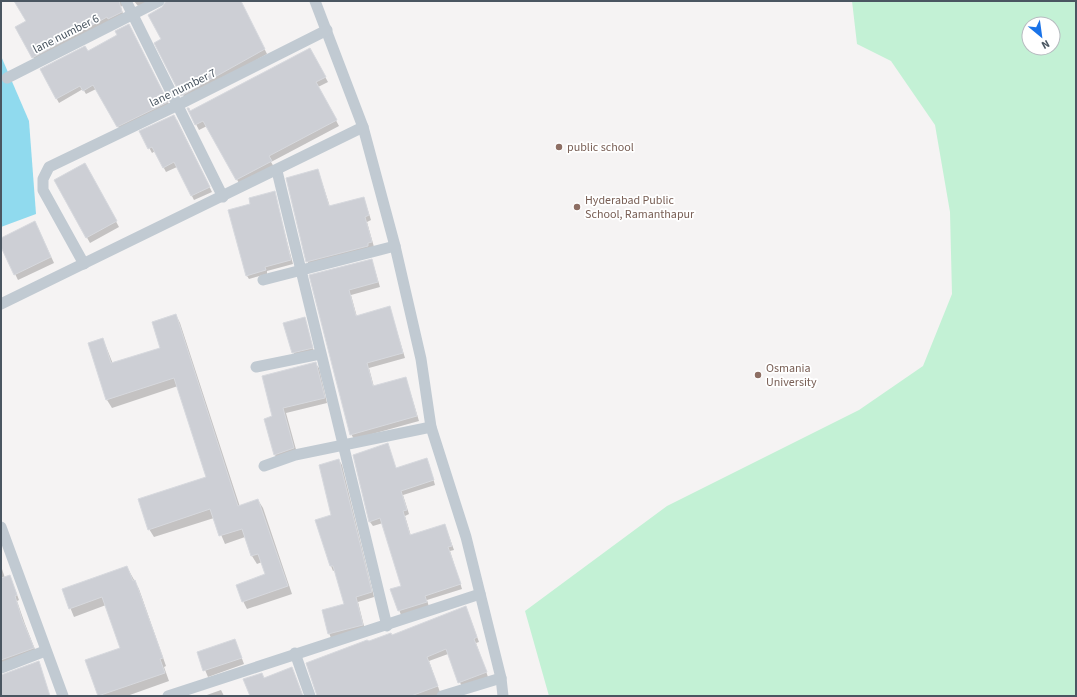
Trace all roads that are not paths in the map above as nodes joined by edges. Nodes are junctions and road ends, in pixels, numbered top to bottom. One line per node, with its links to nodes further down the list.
1 (126, 1): 4 (street)
2 (159, 1): 4 (street, lane number 6)
3 (315, 1): 5 (street)
4 (133, 14): 6 (street, lane number 6); 7 (street)
5 (327, 30): 7 (street, lane number 7); 8 (street)
6 (7, 78)
7 (178, 105): 10 (street); 12 (street, lane number 7)
8 (363, 127): 9 (street); 11 (street)
9 (277, 171): 10 (street); 13 (street)
10 (223, 196): 12 (street)
11 (395, 246): 13 (street); 18 (street)
12 (84, 264): 15 (street)
13 (301, 271): 14 (street); 16 (street)
14 (263, 280)
15 (1, 304)
16 (320, 354): 17 (street); 19 (street)
17 (256, 367)
18 (431, 427): 19 (street); 22 (street)
19 (342, 446): 20 (street); 23 (street)
20 (264, 466)
21 (1, 527): 24 (street)
22 (480, 594): 23 (street); 27 (street)
23 (387, 626): 25 (street)
24 (45, 650): 26 (street); 28 (street)
25 (295, 653): 29 (street); 30 (street)
26 (1, 668)
27 (500, 678): 31 (street); 32 (street)
28 (62, 696)
29 (168, 696)
30 (310, 696)
31 (442, 696)
32 (503, 696)

